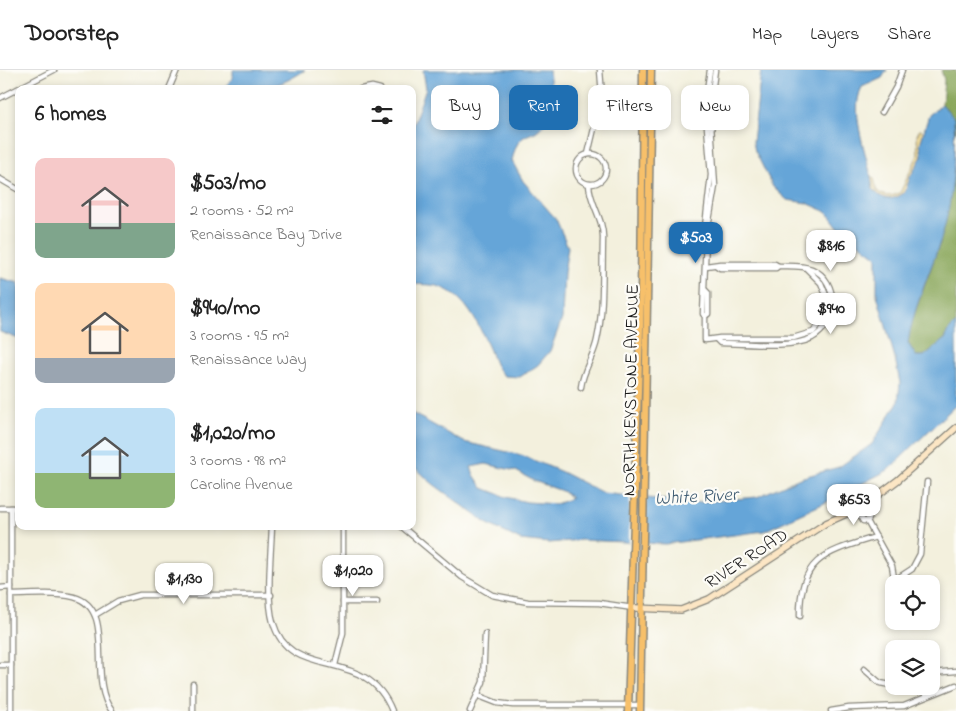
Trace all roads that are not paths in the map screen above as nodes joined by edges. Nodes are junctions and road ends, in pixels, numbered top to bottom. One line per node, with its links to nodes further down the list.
1 (54, 70): 9 (street)
2 (177, 70): 10 (street)
3 (600, 70): 14 (street)
4 (643, 70): 21 (main road, NORTH KEYSTONE AVENUE)
5 (651, 70): 21 (main road, NORTH KEYSTONE AVENUE)
6 (710, 70): 18 (street)
7 (715, 70): 18 (street)
8 (902, 70): 13 (street)
9 (25, 85)
10 (171, 85)
11 (15, 90): 12 (street)
12 (0, 98)
13 (882, 112)
14 (588, 154): 16 (street); 16 (street)
15 (0, 179): 17 (street)
16 (589, 184): 20 (street)
17 (15, 188)
18 (706, 238): 19 (street)
19 (706, 266): 19 (street)
20 (581, 387)
21 (641, 418): 42 (main road, NORTH KEYSTONE AVENUE); 42 (main road, NORTH KEYSTONE AVENUE)
22 (956, 428): 24 (street, RIVER ROAD)
23 (927, 482): 35 (street)
24 (863, 505): 28 (street, RIVER ROAD); 29 (street)
25 (0, 508): 26 (street)
26 (11, 508): 27 (street); 37 (street)
27 (15, 508)
28 (856, 510): 29 (street); 42 (street, RIVER ROAD)
29 (867, 521): 33 (street)
30 (272, 530): 39 (street)
31 (343, 530): 40 (street)
32 (407, 530): 42 (street)
33 (876, 537): 34 (street); 44 (street)
34 (894, 575)
35 (904, 575)
36 (0, 588): 37 (street)
37 (11, 588): 38 (street)
38 (11, 595): 43 (street); 47 (street)
39 (271, 595): 43 (street); 48 (street)
40 (343, 602): 41 (street); 48 (street)
41 (376, 602)
42 (636, 608): 58 (main road, NORTH KEYSTONE AVENUE); 59 (main road, NORTH KEYSTONE AVENUE)
43 (95, 615): 62 (street)
44 (800, 616)
45 (486, 634): 57 (street)
46 (0, 665): 47 (street)
47 (11, 665): 61 (street)
48 (335, 665): 64 (street)
49 (864, 669): 53 (street)
50 (956, 671): 51 (street)
51 (940, 672)
52 (193, 684): 63 (street)
53 (885, 684)
54 (956, 685): 55 (street)
55 (940, 691)
56 (928, 695): 60 (street)
57 (478, 696): 58 (street); 65 (street)
58 (628, 708): 59 (street)
59 (640, 708)
60 (905, 708): 66 (street)
61 (11, 711)
62 (112, 711)
63 (193, 711)
64 (392, 711)
65 (470, 711)
66 (831, 711)

